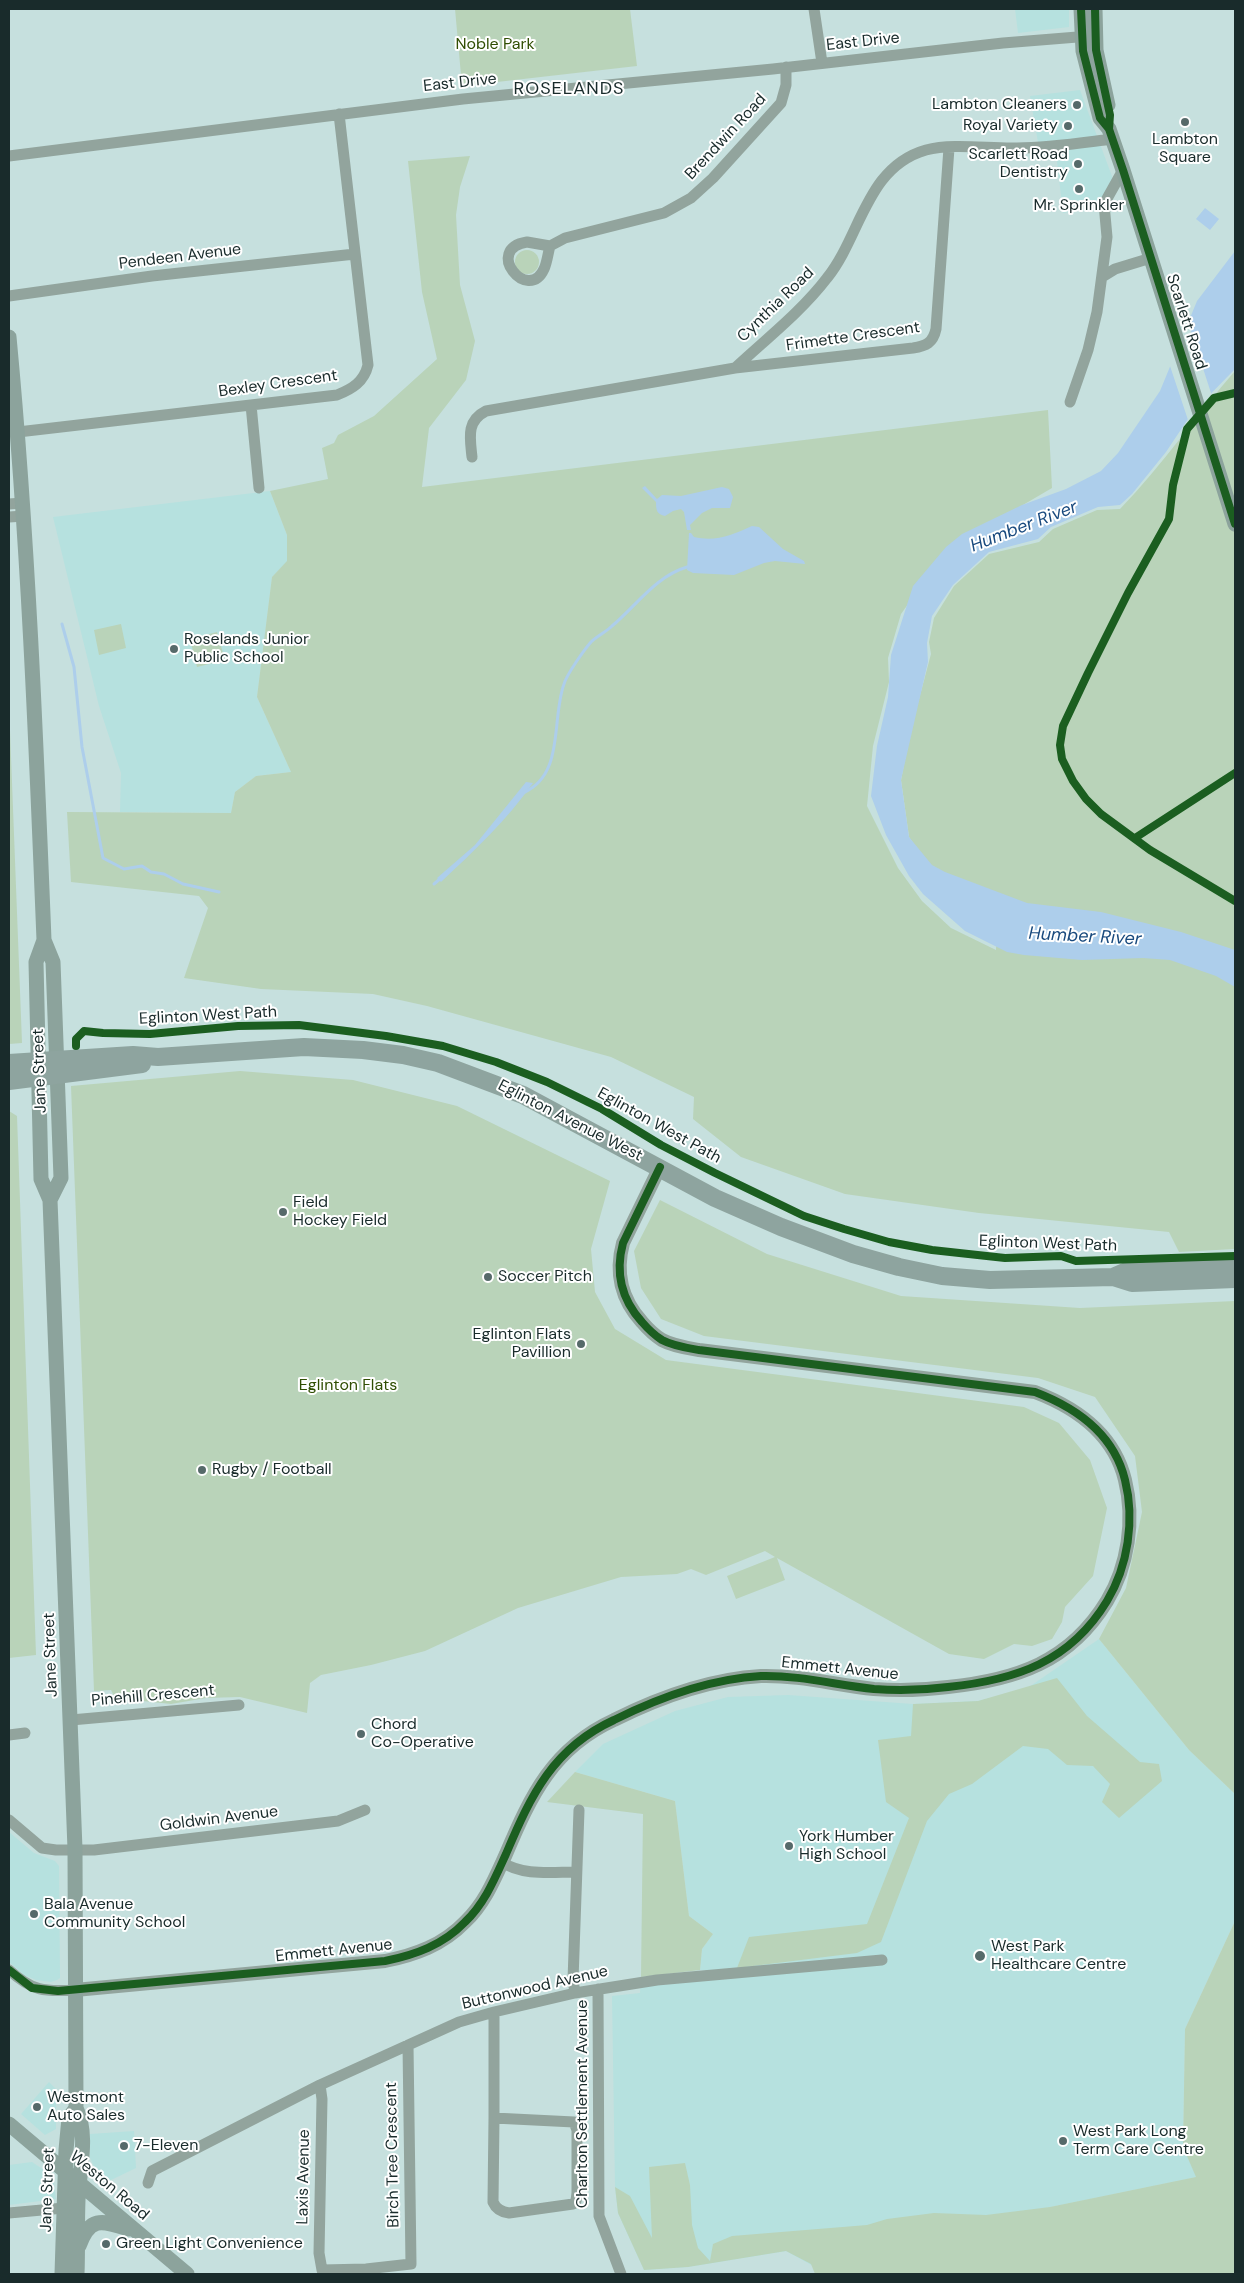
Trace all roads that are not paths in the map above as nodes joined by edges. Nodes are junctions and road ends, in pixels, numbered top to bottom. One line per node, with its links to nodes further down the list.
1 (814, 9): 5 (street)
2 (1080, 9): 4 (main road, Scarlett Road)
3 (1094, 9): 4 (main road, Scarlett Road)
4 (1088, 36): 5 (street, East Drive); 8 (main road, Scarlett Road)
5 (822, 63): 6 (street, East Drive)
6 (786, 67): 7 (street, East Drive); 12 (street, Brendwin Road)
7 (339, 114): 10 (street, East Drive); 13 (street, Bexley Crescent)
8 (1110, 134): 9 (street, Cynthia Road); 11 (main road, Scarlett Road)
9 (949, 148): 18 (street, Cynthia Road); 18 (street, Frimette Crescent)
10 (9, 156)
11 (1123, 170): 14 (main road, Scarlett Road); 15 (street)
12 (550, 246)
13 (355, 254): 16 (street, Pendeen Avenue); 20 (street, Bexley Crescent)
14 (1151, 258): 15 (street, Scarlett Road); 25 (main road, Scarlett Road)
15 (1102, 277): 19 (street)
16 (9, 296)
17 (9, 337): 21 (main road, Jane Street)
18 (735, 368): 22 (street)
19 (1070, 402)
20 (251, 405): 21 (street, Bexley Crescent); 23 (street)
21 (18, 432): 24 (main road, Jane Street)
22 (472, 457)
23 (259, 488)
24 (16, 510): 26 (main road, Jane Street)
25 (1235, 524)
26 (44, 940): 28 (main road, Jane Street); 29 (main road, Jane Street)
27 (9, 1063): 29 (main road, Eglinton Avenue West)
28 (57, 1068): 29 (main road, Eglinton Avenue West); 31 (main road, Eglinton Avenue West); 32 (main road, Jane Street)
29 (39, 1069): 30 (main road, Eglinton Avenue West); 32 (main road, Jane Street)
30 (9, 1080)
31 (660, 1167): 34 (main road, Eglinton Avenue West); 44 (street, Emmett Avenue)
32 (50, 1200): 37 (main road, Jane Street)
33 (1235, 1265): 34 (main road, Eglinton Avenue West)
34 (1131, 1277): 35 (main road, Eglinton Avenue West)
35 (1235, 1279)
36 (239, 1705): 37 (street, Pinehill Crescent)
37 (71, 1720): 43 (main road, Jane Street)
38 (25, 1733): 39 (street)
39 (9, 1734)
40 (365, 1810): 43 (street, Goldwin Avenue)
41 (579, 1810): 45 (street)
42 (9, 1820): 43 (street, Goldwin Avenue)
43 (75, 1849): 48 (main road, Jane Street)
44 (502, 1862): 45 (street); 48 (street, Emmett Avenue)
45 (575, 1872): 50 (street)
46 (882, 1960): 49 (street, Buttonwood Avenue)
47 (9, 1970): 48 (street)
48 (75, 1990): 54 (main road, Jane Street)
49 (598, 1990): 50 (street, Buttonwood Avenue); 68 (street, Charlton Settlement Avenue)
50 (575, 1994): 51 (street, Buttonwood Avenue)
51 (494, 2012): 52 (street, Buttonwood Avenue); 55 (street)
52 (408, 2045): 53 (street, Buttonwood Avenue); 64 (street, Birch Tree Crescent)
53 (320, 2085): 58 (street, Buttonwood Avenue); 64 (street, Laxis Avenue)
54 (76, 2108): 57 (main road, Jane Street); 59 (main road, Jane Street)
55 (494, 2118): 55 (street)
56 (9, 2124): 57 (main road, Weston Road)
57 (64, 2172): 59 (main road, Weston Road); 60 (main road, Jane Street)
58 (148, 2183)
59 (79, 2184): 62 (main road, Weston Road); 63 (main road, Jane Street)
60 (64, 2208): 61 (street); 65 (main road, Jane Street)
61 (9, 2213)
62 (135, 2230): 63 (main road); 67 (main road, Weston Road)
63 (78, 2250): 66 (main road, Jane Street)
64 (322, 2270)
65 (62, 2274)
66 (77, 2274)
67 (187, 2274)
68 (621, 2274)

